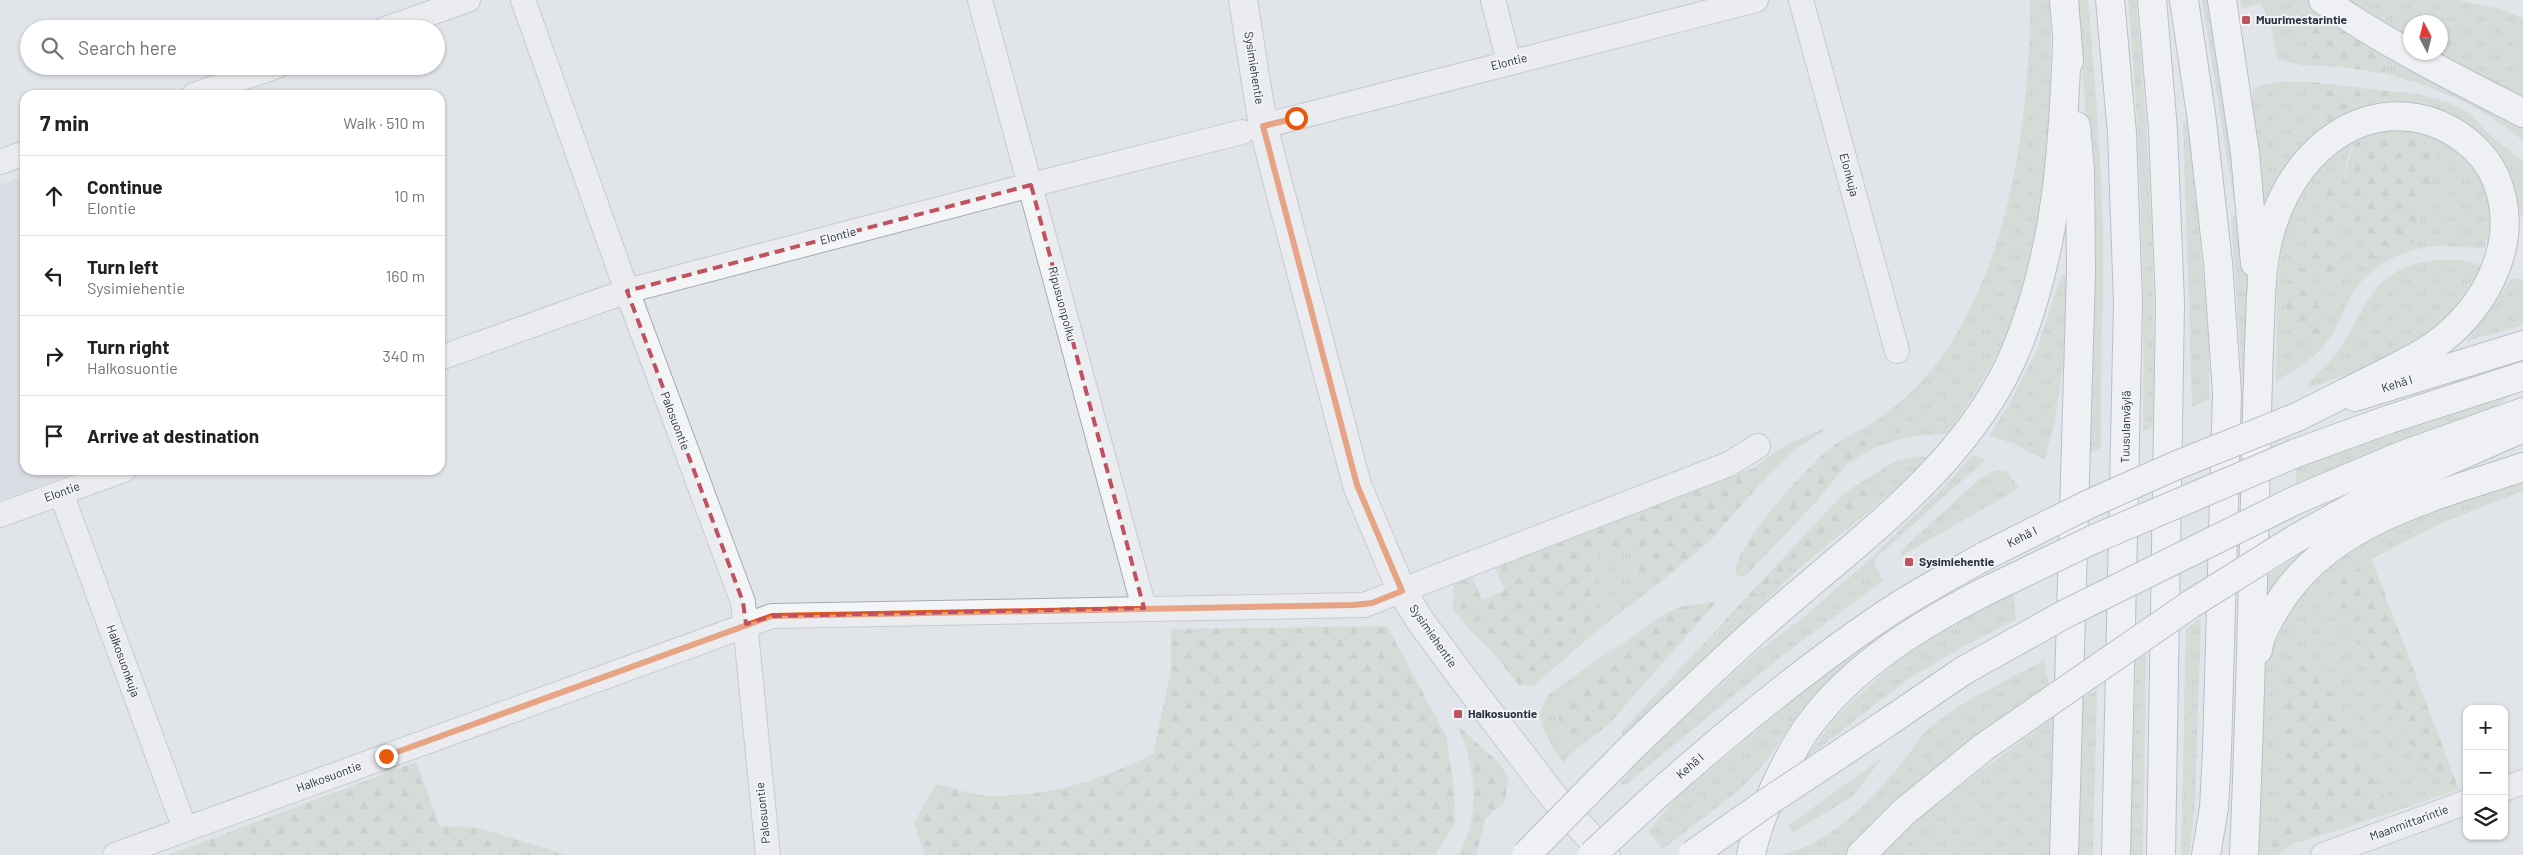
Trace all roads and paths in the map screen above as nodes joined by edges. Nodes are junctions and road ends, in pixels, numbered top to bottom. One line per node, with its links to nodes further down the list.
1 (468, 0): 14 (street)
2 (523, 0): 24 (street, Palosuontie)
3 (980, 0): 23 (street, Ripusuonpolku)
4 (1243, 0): 20 (street, Sysimiehentie)
5 (1493, 0): 16 (street)
6 (1756, 0): 16 (street, Elontie)
7 (1801, 0): 26 (street, Elonkuja)
8 (2064, 0): 15 (highway)
9 (2110, 0): 55 (highway, Tuusulanväylä)
10 (2152, 0): 56 (highway)
11 (2184, 0): 57 (highway)
12 (2222, 0): 27 (highway)
13 (2323, 0): 19 (highway)
14 (411, 20)
15 (2067, 43): 48 (highway, bridge); 54 (highway)
16 (1509, 62): 20 (street, Elontie)
17 (251, 75): 18 (street)
18 (208, 90)
19 (2523, 113)
20 (1252, 129): 23 (street, Elontie); 38 (street, Sysimiehentie)
21 (20, 156): 22 (street)
22 (0, 162)
23 (1030, 185): 24 (street, Elontie); 39 (street, Ripusuonpolku)
24 (626, 291): 28 (street, Elontie); 40 (street, Palosuontie)
25 (2523, 345): 31 (highway, Kehä I)
26 (1896, 351)
27 (2258, 354): 31 (highway); 41 (highway)
28 (445, 356)
29 (2523, 376): 52 (highway, bridge)
30 (2523, 412): 51 (highway, bridge)
31 (2297, 417): 49 (highway, Kehä I, bridge)
32 (2523, 428): 53 (highway, bridge)
33 (1758, 446): 38 (street, Halkosuontie)
34 (2523, 467): 41 (highway)
35 (109, 475): 36 (street, Elontie)
36 (60, 492): 37 (street, Elontie); 45 (street, Halkosuonkuja)
37 (0, 515)
38 (1402, 591): 39 (street, Halkosuontie); 50 (street, Sysimiehentie)
39 (1144, 608): 40 (street, Halkosuontie)
40 (746, 624): 45 (street, Halkosuontie); 47 (street, Palosuontie)
41 (2248, 758): 58 (highway)
42 (2523, 782): 43 (street)
43 (2508, 788)
44 (2463, 803): 59 (street, Maanmittarintie)
45 (185, 828): 46 (street, Halkosuontie)
46 (115, 855)
47 (768, 855)
48 (1526, 855)
49 (1592, 855)
50 (1606, 855)
51 (1692, 855)
52 (1751, 855)
53 (1861, 855)
54 (2064, 855)
55 (2116, 855)
56 (2161, 855)
57 (2206, 855)
58 (2244, 855)
59 (2323, 855)

